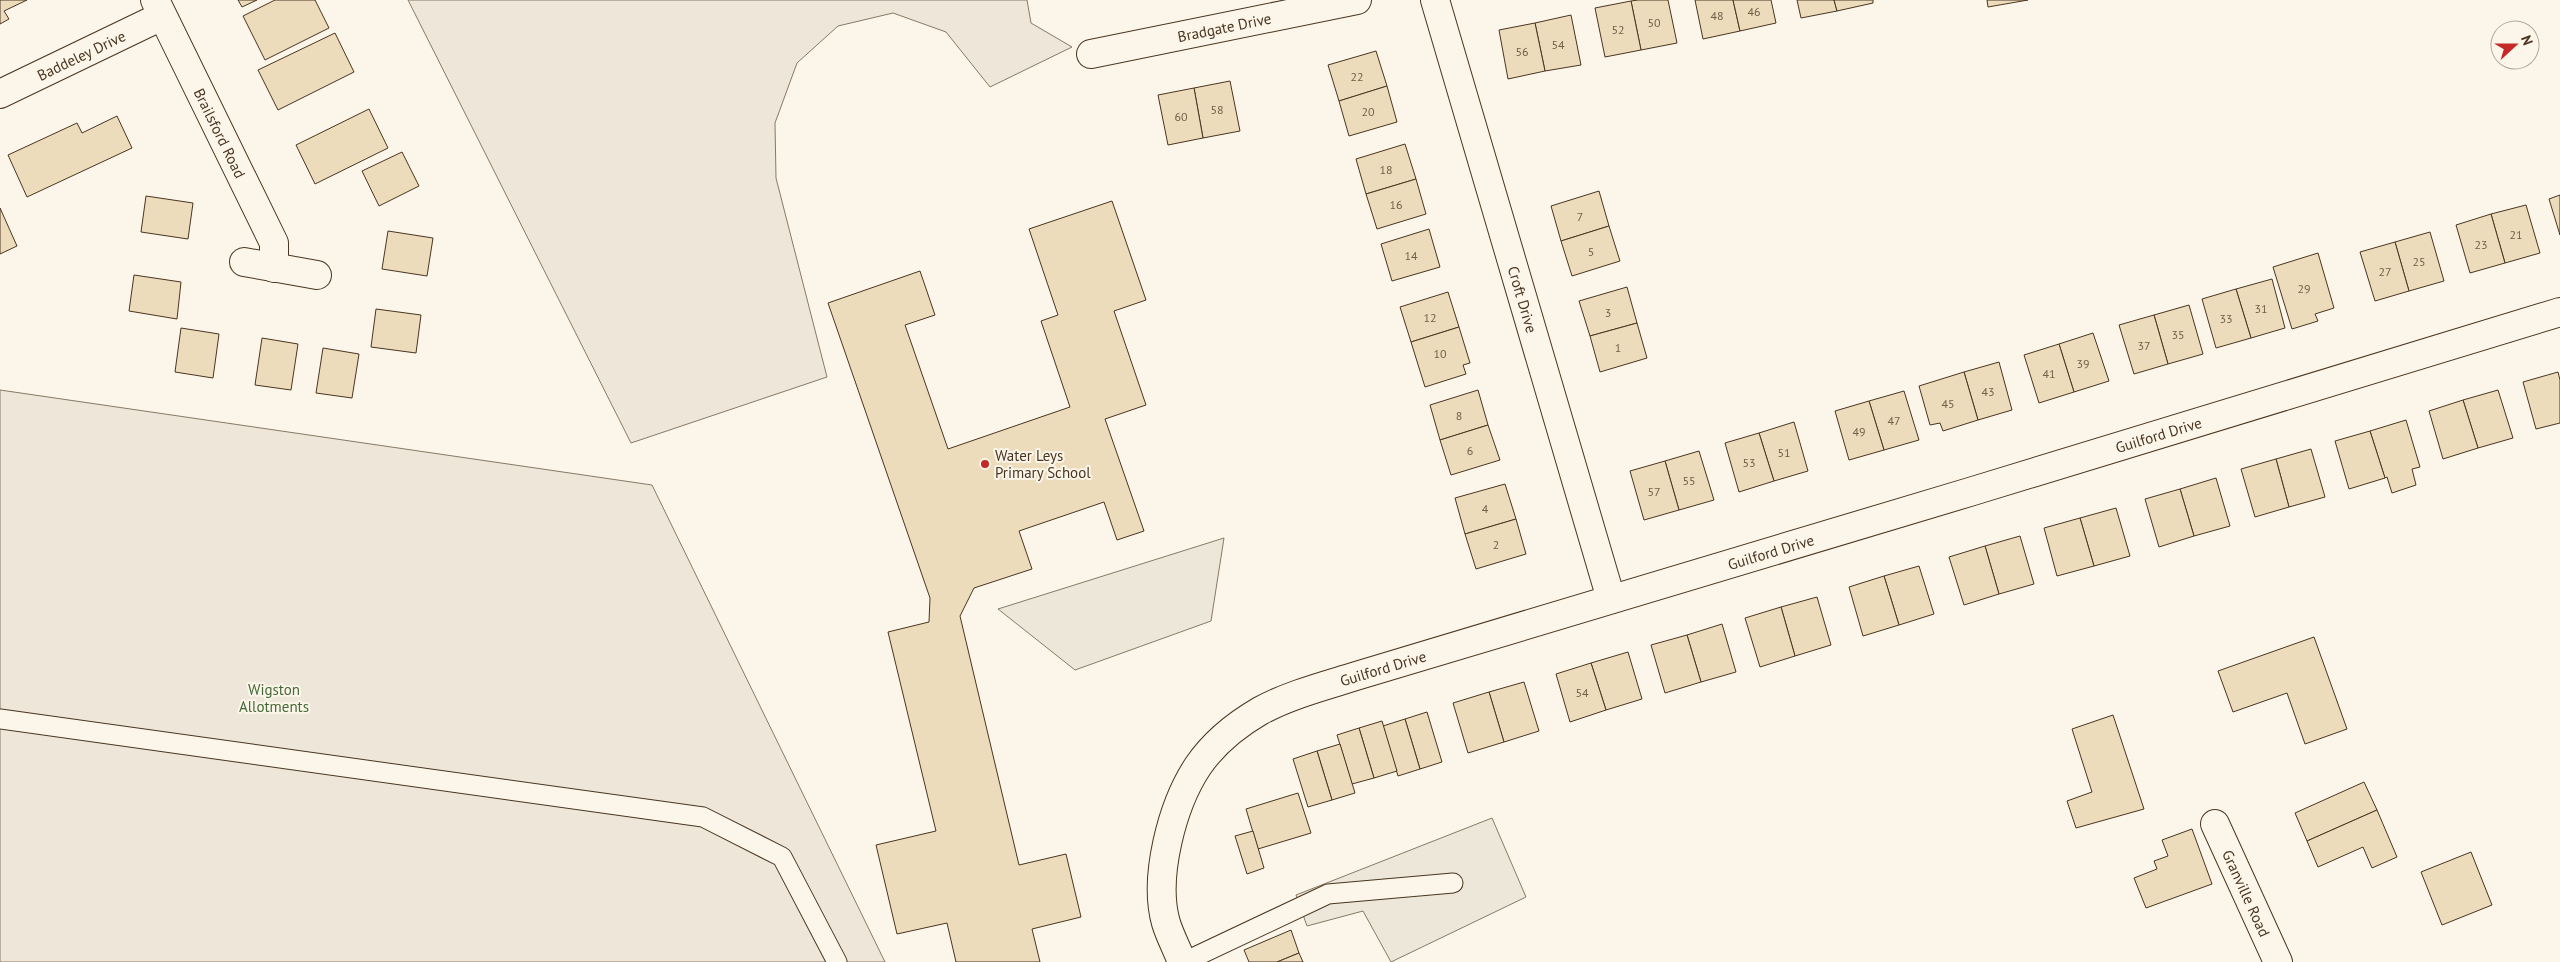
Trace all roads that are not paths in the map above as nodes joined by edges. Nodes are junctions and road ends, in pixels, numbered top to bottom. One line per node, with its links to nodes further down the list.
1 (1357, 0): 4 (street, Bradgate Drive)
2 (1435, 0): 10 (street, Croft Drive)
3 (159, 8): 5 (street, Baddeley Drive); 7 (street, Brailsford Road)
4 (1091, 54)
5 (0, 94)
6 (244, 262): 7 (street)
7 (274, 268): 8 (street)
8 (317, 275)
9 (2560, 312): 10 (street, Guilford Drive)
10 (1611, 599): 15 (street, Guilford Drive)
11 (0, 719): 14 (lane)
12 (2215, 824): 16 (street, Granville Road)
13 (1453, 883): 15 (lane)
14 (837, 962)
15 (1183, 962)
16 (2278, 962)

